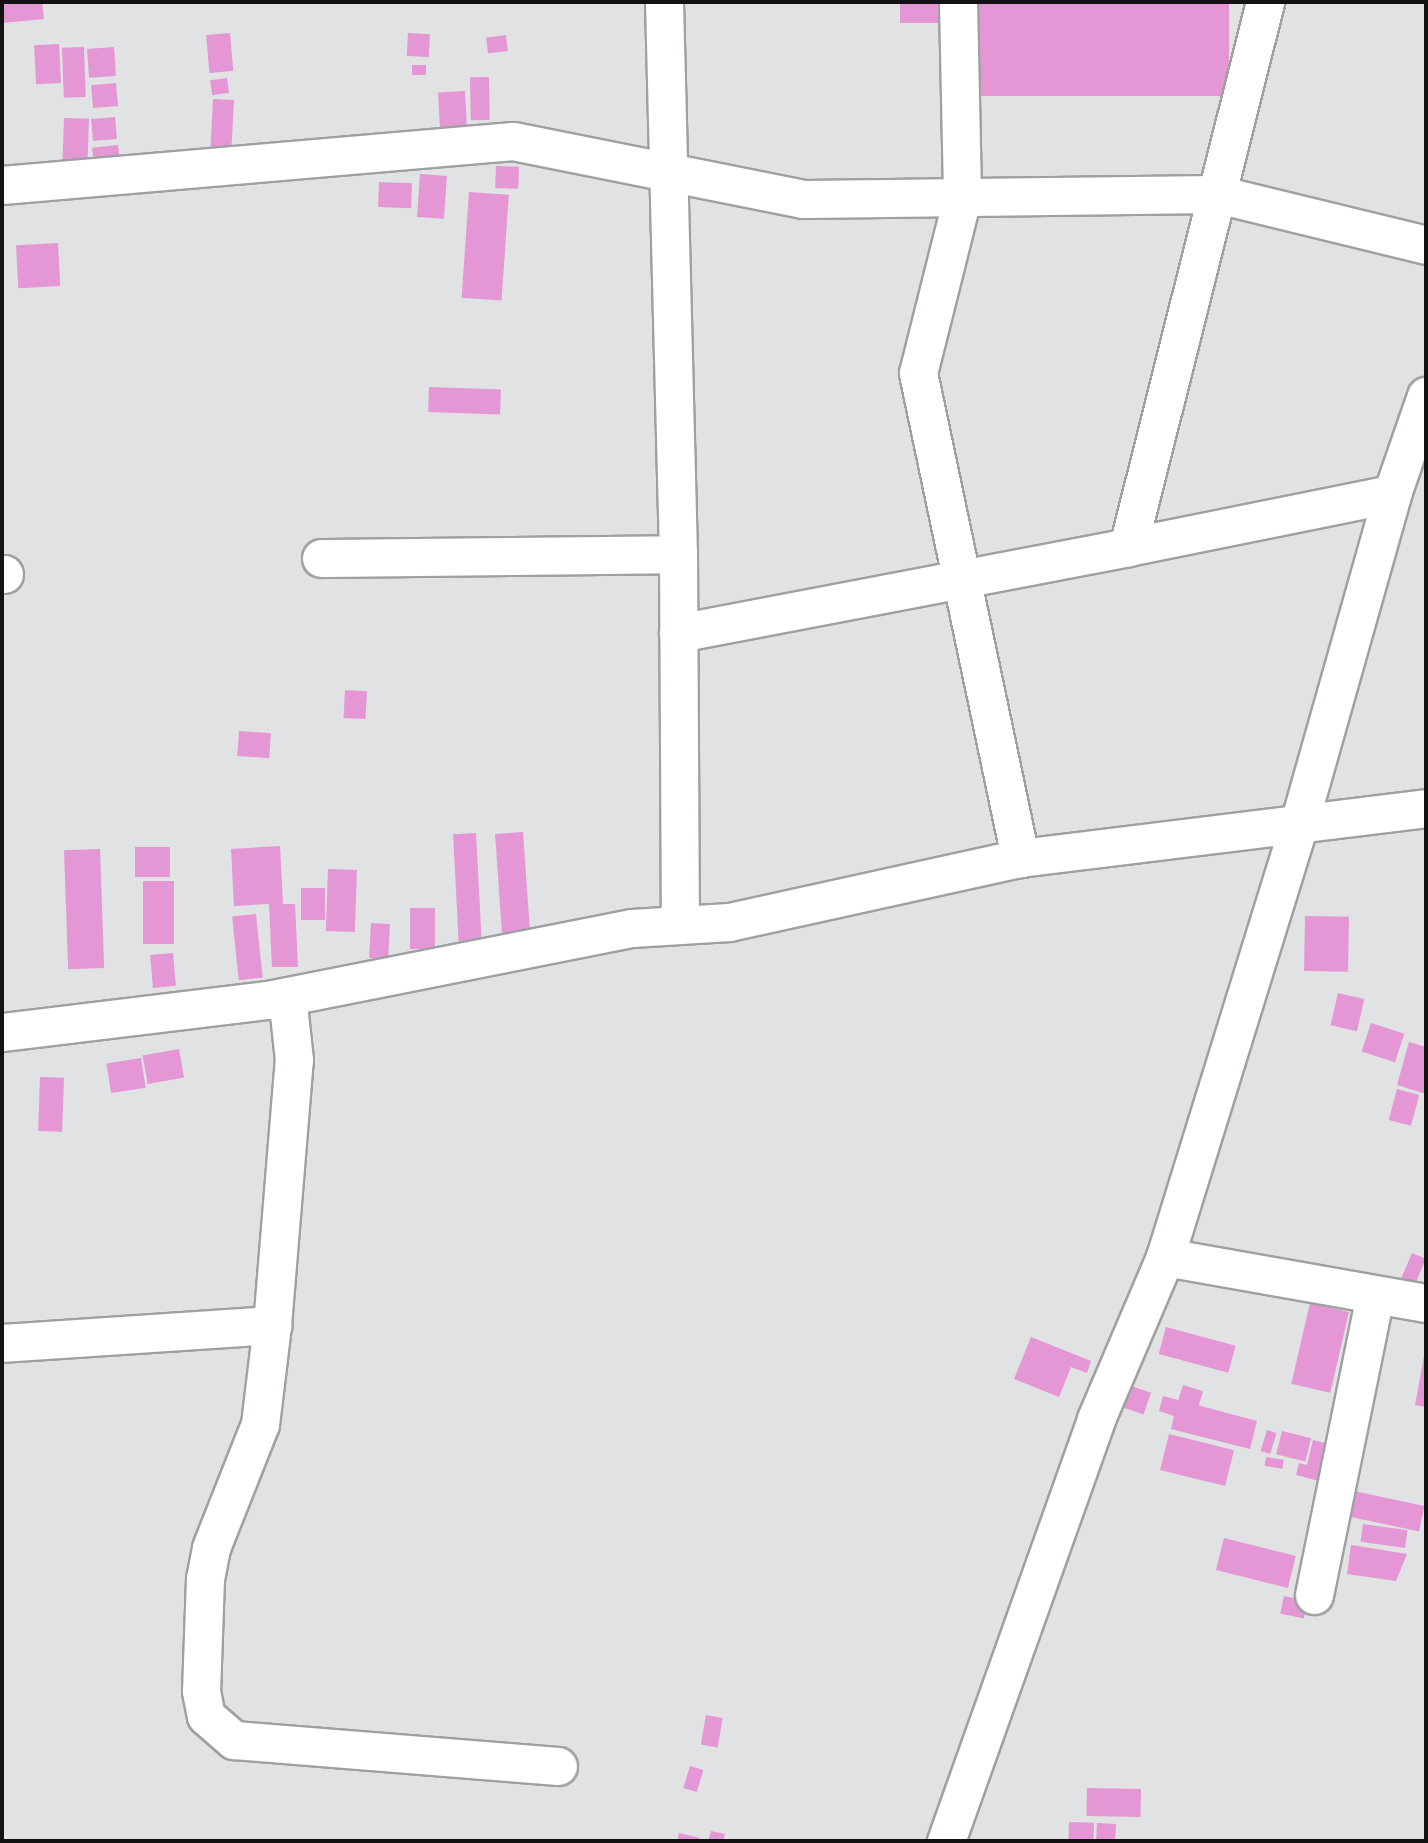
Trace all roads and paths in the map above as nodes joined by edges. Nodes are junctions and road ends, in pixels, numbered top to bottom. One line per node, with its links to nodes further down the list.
1 (664, 2): 4 (street)
2 (958, 2): 7 (street)
3 (1265, 2): 6 (street)
4 (668, 172): 5 (street); 7 (street); 12 (street)
5 (2, 185)
6 (1217, 194): 7 (street); 8 (street); 11 (street)
7 (961, 198): 14 (street)
8 (1426, 245)
9 (1426, 396): 10 (street)
10 (1392, 494): 11 (street); 17 (street)
11 (1128, 547): 14 (street)
12 (678, 554): 13 (street); 15 (street)
13 (321, 558)
14 (962, 579): 15 (street); 18 (street)
15 (678, 633): 19 (street)
16 (1426, 808): 17 (street)
17 (1300, 820): 18 (street); 22 (street)
18 (1020, 858): 19 (street)
19 (680, 925): 20 (street)
20 (287, 996): 21 (street); 25 (street)
21 (2, 1032)
22 (1165, 1257): 23 (street); 29 (street)
23 (1375, 1295): 24 (street); 27 (street)
24 (1426, 1303)
25 (272, 1325): 26 (street); 28 (street)
26 (2, 1343)
27 (1314, 1595)
28 (558, 1766)
29 (946, 1841)

